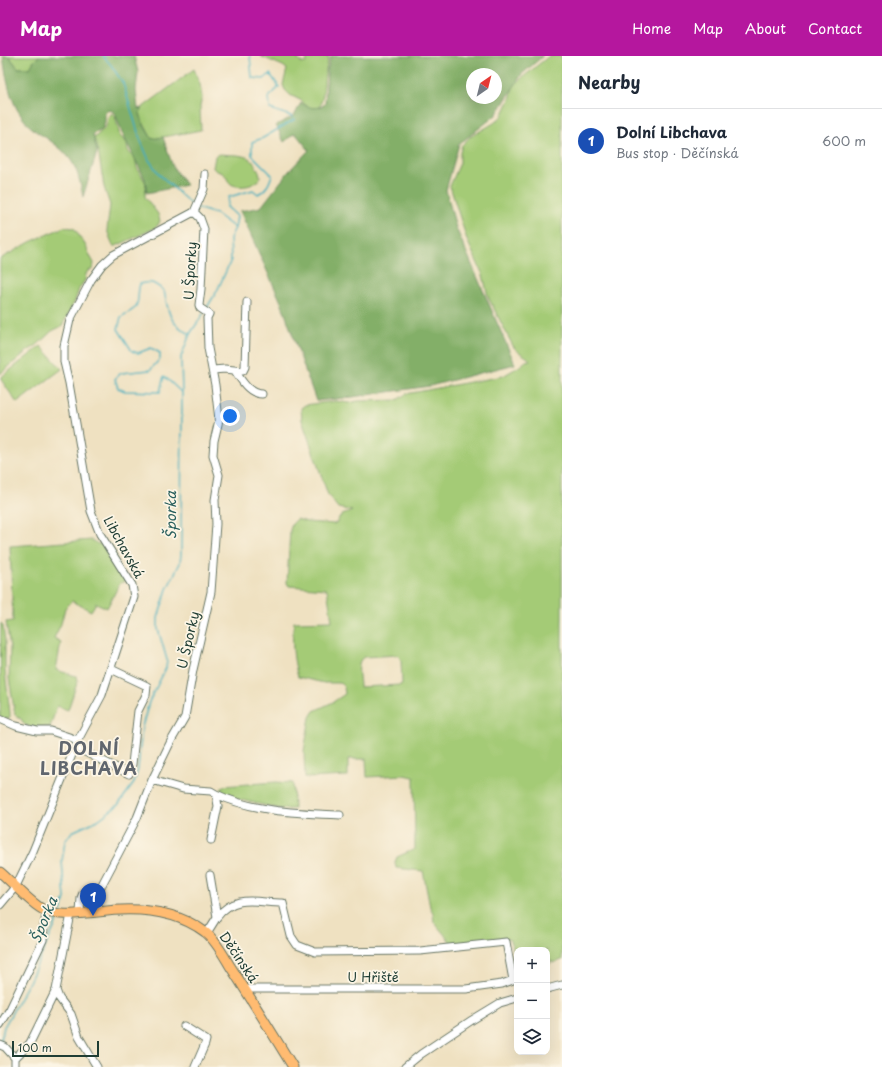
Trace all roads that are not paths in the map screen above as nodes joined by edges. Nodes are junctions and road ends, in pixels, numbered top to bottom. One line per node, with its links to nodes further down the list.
1 (205, 174): 2 (street)
2 (196, 209): 4 (street, U Šporky); 7 (street, Libchavská)
3 (247, 302): 5 (street)
4 (213, 370): 5 (street); 10 (street, U Šporky)
5 (235, 371): 6 (street)
6 (262, 394)
7 (112, 669): 9 (street, Libchavská); 9 (street)
8 (0, 719): 9 (street)
9 (77, 744): 16 (street, Libchavská)
10 (152, 780): 11 (street); 17 (street, U Šporky)
11 (216, 794): 12 (street); 13 (street)
12 (340, 815)
13 (211, 840)
14 (0, 872): 16 (main road)
15 (210, 875): 22 (street)
16 (16, 886): 18 (street, Libchavská); 20 (main road)
17 (96, 896): 19 (street); 21 (street)
18 (0, 906)
19 (99, 911): 21 (main road, Děčínská); 23 (main road, Děčínská)
20 (51, 912): 21 (main road, Děčínská); 29 (street)
21 (73, 914): 27 (street)
22 (216, 917): 23 (street); 26 (street, U Hřiště)
23 (207, 933): 26 (main road, Děčínská)
24 (562, 985): 25 (street)
25 (550, 988)
26 (245, 989): 36 (main road, Děčínská)
27 (56, 990): 32 (street); 34 (street)
28 (514, 999): 37 (street)
29 (0, 1025)
30 (184, 1026): 35 (street)
31 (2, 1046): 32 (street)
32 (15, 1058): 33 (street)
33 (15, 1067)
34 (97, 1067)
35 (195, 1067)
36 (293, 1067)
37 (405, 1067)

